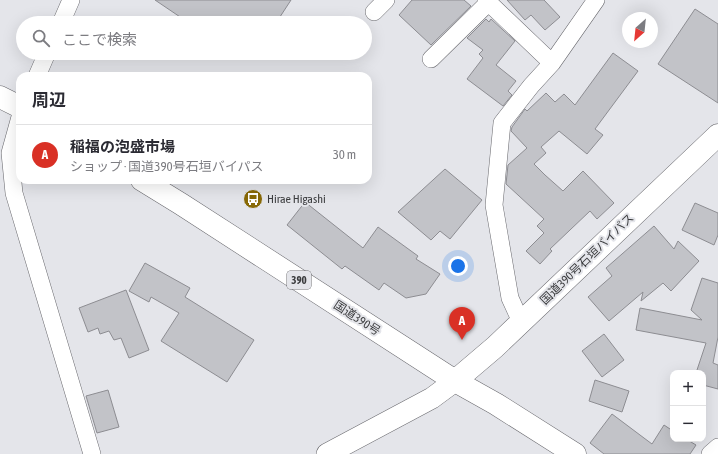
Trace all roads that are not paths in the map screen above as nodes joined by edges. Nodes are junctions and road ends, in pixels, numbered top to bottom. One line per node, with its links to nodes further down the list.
1 (71, 0): 6 (street)
2 (386, 0): 5 (street)
3 (596, 0): 9 (street)
4 (487, 1): 7 (street); 9 (street)
5 (374, 12)
6 (64, 16)
7 (431, 59)
8 (44, 60): 10 (street)
9 (552, 63): 16 (street)
10 (39, 72)
11 (0, 97): 12 (highway)
12 (16, 105)
13 (16, 131): 19 (street)
14 (718, 135): 16 (highway, 国道390号石垣バイパス)
15 (148, 184): 17 (highway, 国道390号 / 390)
16 (521, 322): 17 (highway, 国道390号石垣バイパス)
17 (455, 381): 20 (main road); 21 (highway, 国道390号 / 390)
18 (718, 447): 22 (street)
19 (92, 454)
20 (327, 454)
21 (575, 454)
22 (710, 454)

